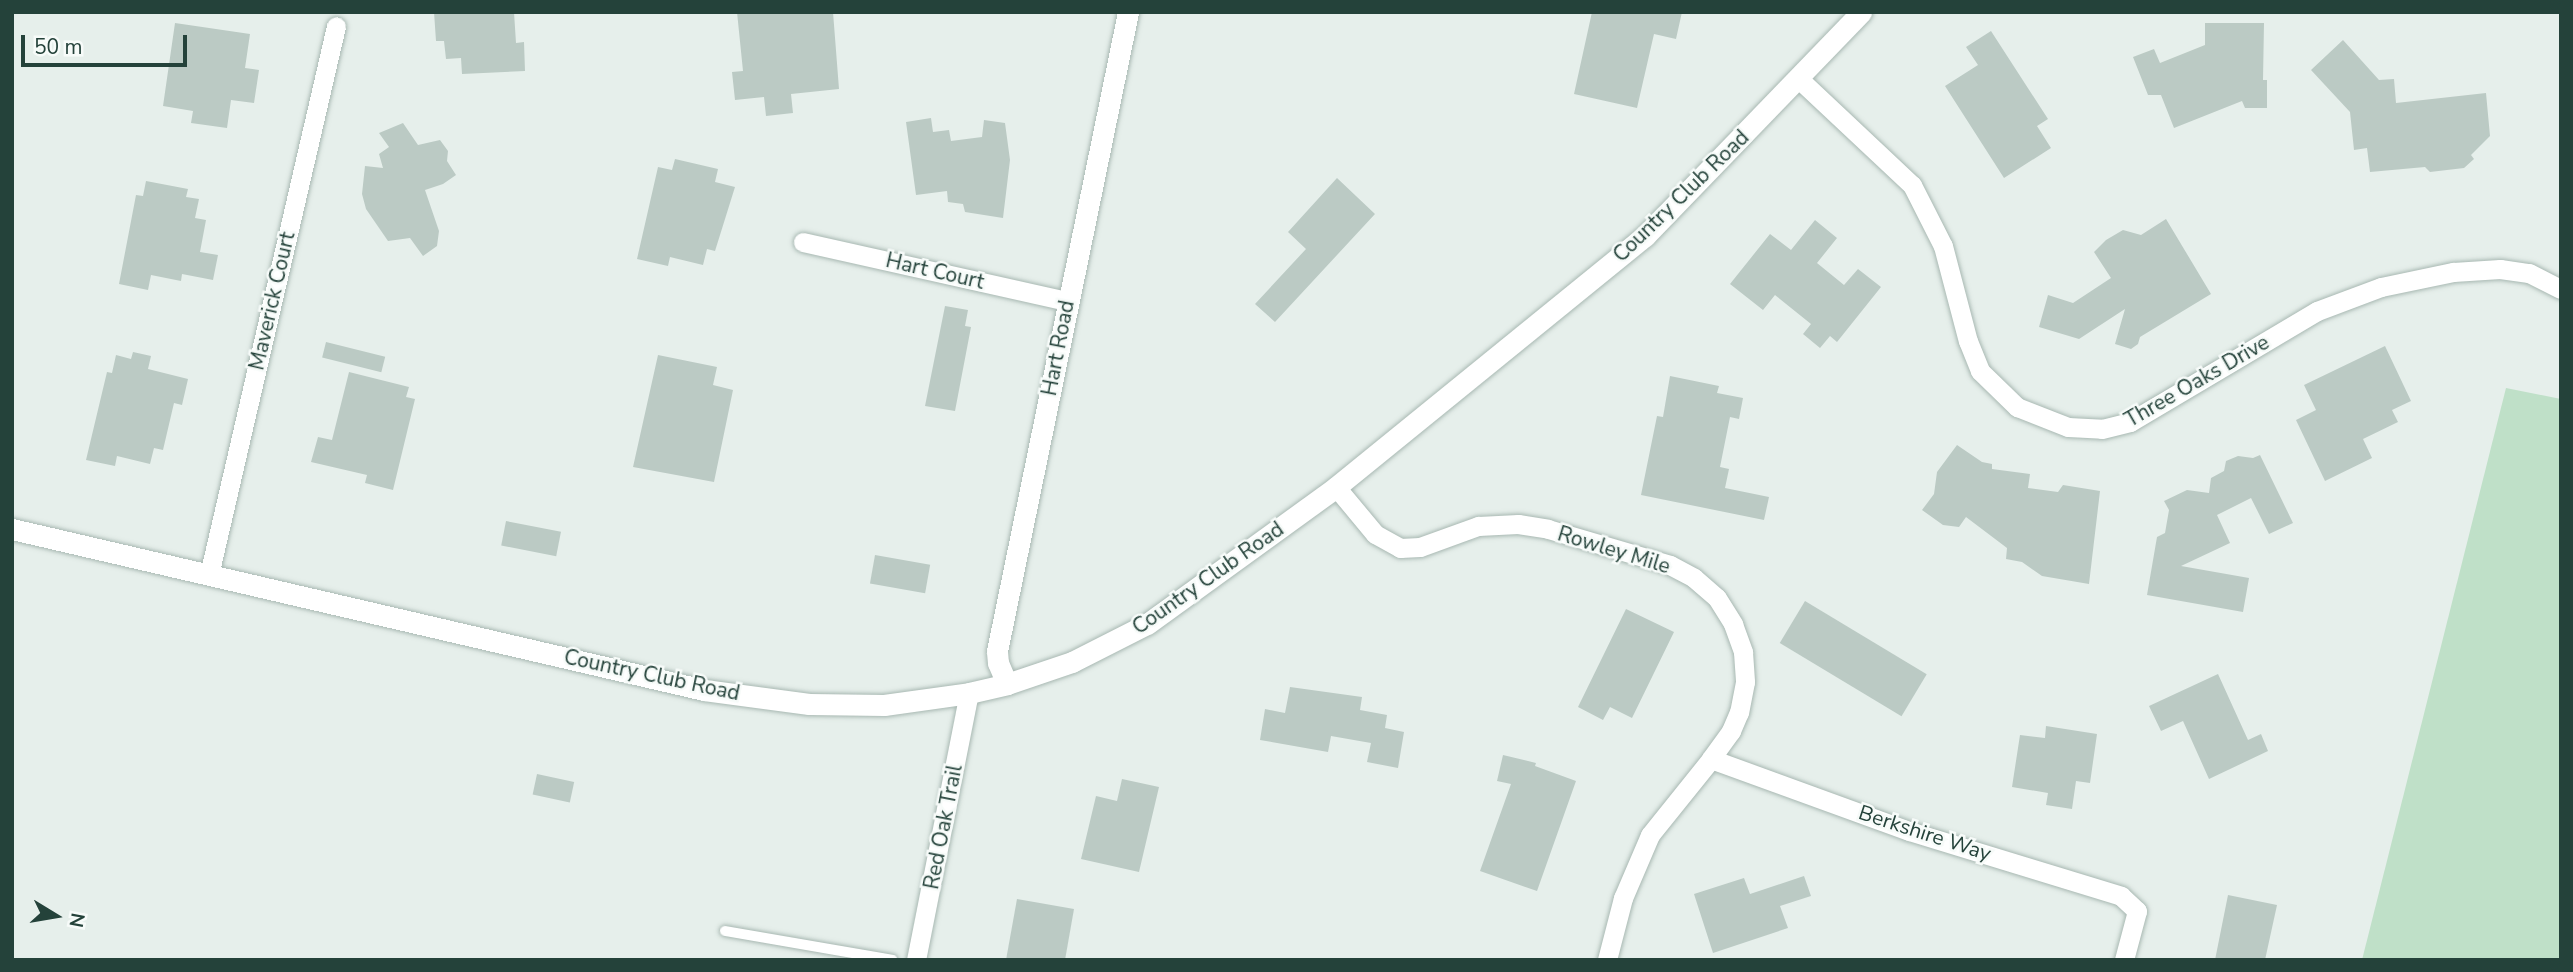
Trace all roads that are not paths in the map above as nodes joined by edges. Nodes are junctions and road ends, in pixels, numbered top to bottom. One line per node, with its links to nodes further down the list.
1 (1128, 12): 7 (main road, Hart Road)
2 (1861, 12): 4 (main road, Country Club Road)
3 (336, 26): 10 (street, Maverick Court)
4 (1799, 79): 6 (street, Three Oaks Drive); 8 (main road, Country Club Road)
5 (803, 242): 7 (street, Hart Court)
6 (2560, 289)
7 (1068, 301): 11 (main road, Hart Road)
8 (1336, 487): 11 (main road, Country Club Road); 13 (street, Rowley Mile)
9 (12, 529): 10 (main road, Country Club Road)
10 (209, 575): 12 (main road, Country Club Road)
11 (1007, 684): 12 (main road, Country Club Road)
12 (969, 693): 16 (street, Red Oak Trail)
13 (1711, 759): 17 (street, Rowley Mile); 18 (street, Berkshire Way)
14 (725, 931): 15 (lane)
15 (893, 960)
16 (916, 960)
17 (1607, 960)
18 (2124, 960)

